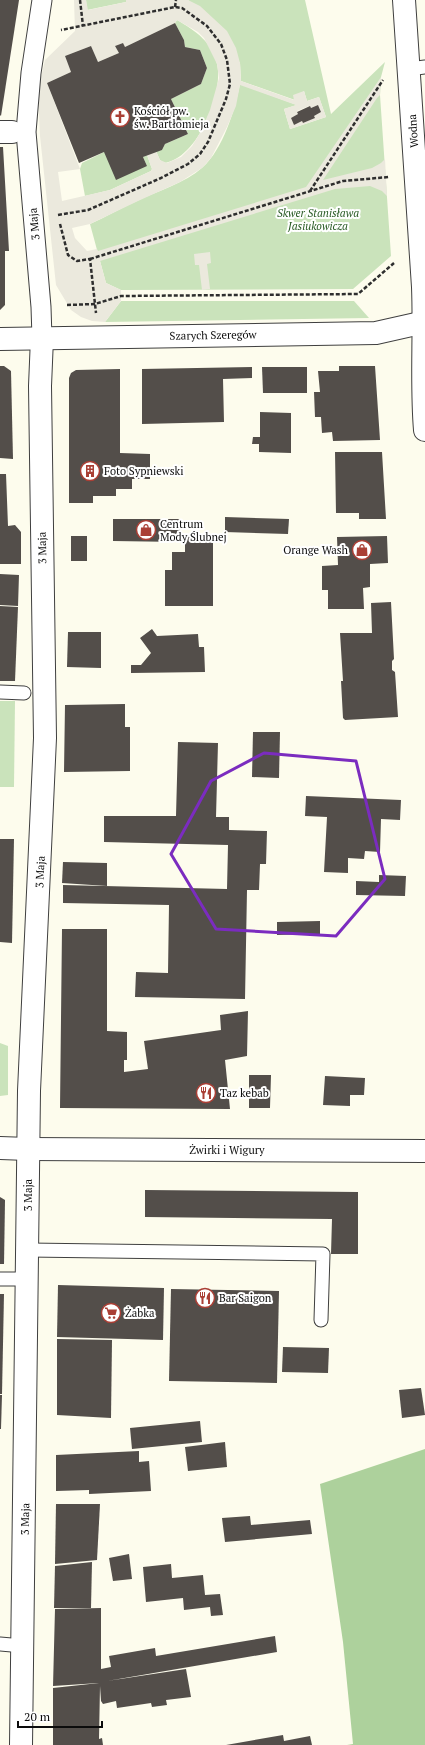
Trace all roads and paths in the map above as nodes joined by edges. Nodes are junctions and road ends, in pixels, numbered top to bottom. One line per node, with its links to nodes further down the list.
1 (42, 0): 7 (street, 3 Maja)
2 (80, 0): 6 (path)
3 (176, 0): 5 (path)
4 (404, 0): 8 (street, Wodna)
5 (175, 7): 6 (path); 14 (path)
6 (83, 26): 7 (path)
7 (37, 34): 10 (street, 3 Maja)
8 (417, 68): 21 (street, Wodna)
9 (384, 80): 12 (path)
10 (13, 132): 15 (street, 3 Maja)
11 (389, 177): 12 (path)
12 (310, 191): 16 (path)
13 (57, 207): 14 (path)
14 (58, 215): 15 (path); 16 (path)
15 (34, 220): 22 (street, 3 Maja)
16 (90, 258): 18 (path)
17 (394, 263): 18 (path)
18 (95, 304): 19 (path); 20 (path)
19 (67, 305)
20 (96, 318)
21 (425, 322): 22 (street, Szarych Szeregów); 24 (street, Wodna)
22 (42, 338): 23 (street, Szarych Szeregów); 28 (street, 3 Maja)
23 (0, 339)
24 (425, 430)
25 (0, 692): 26 (lane)
26 (24, 692)
27 (0, 1148): 28 (street, Żwirki i Wigury)
28 (28, 1149): 29 (street, Żwirki i Wigury); 30 (street, 3 Maja)
29 (425, 1151)
30 (28, 1250): 32 (street, 3 Maja); 33 (lane)
31 (0, 1279): 32 (lane)
32 (28, 1279): 35 (street, 3 Maja)
33 (321, 1320)
34 (0, 1644): 35 (lane)
35 (23, 1646): 36 (street, 3 Maja)
36 (21, 1745)

